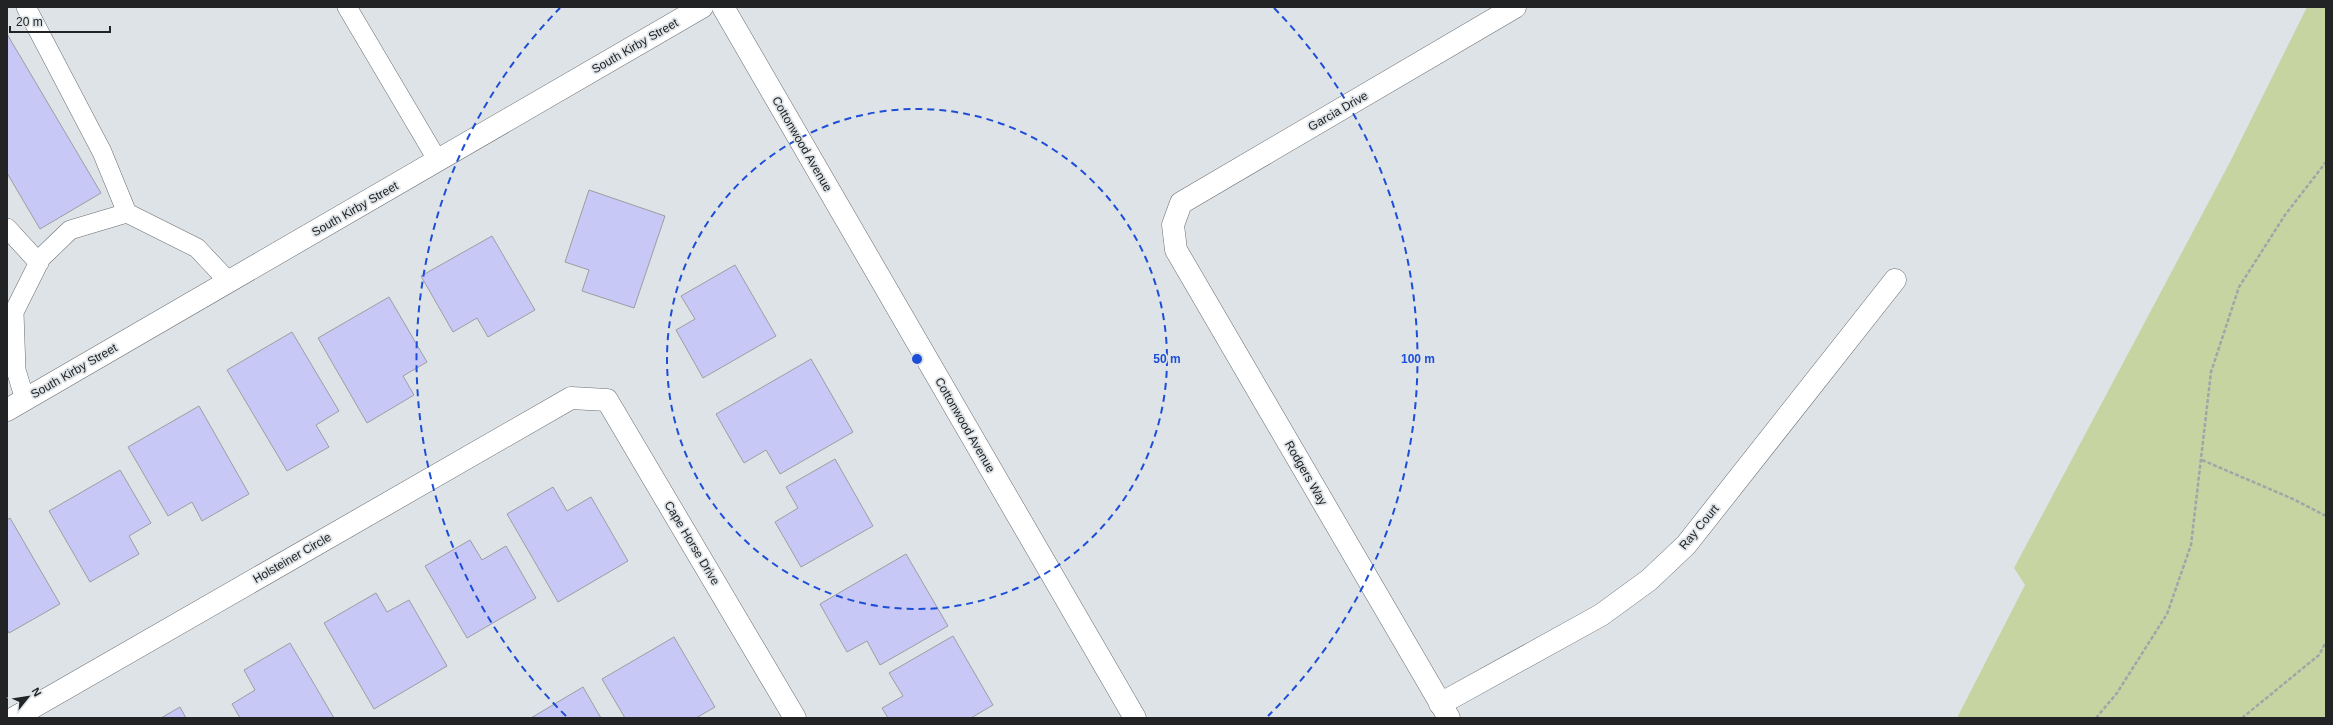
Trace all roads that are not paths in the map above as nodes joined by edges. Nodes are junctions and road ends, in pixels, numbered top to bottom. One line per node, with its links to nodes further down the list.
1 (26, 7): 7 (lane)
2 (347, 7): 6 (lane)
3 (702, 7): 6 (street, South Kirby Street)
4 (722, 7): 18 (street, Cottonwood Avenue)
5 (1516, 7): 8 (street, Garcia Drive)
6 (438, 160): 12 (street, South Kirby Street)
7 (127, 213): 10 (lane); 12 (lane)
8 (1173, 225): 15 (street, Rodgers Way)
9 (7, 228): 10 (lane)
10 (39, 263): 14 (lane)
11 (1895, 280): 15 (street, Ray Court)
12 (228, 282): 14 (street, South Kirby Street)
13 (571, 398): 16 (street, Holsteiner Circle); 17 (street, Cape Horse Drive)
14 (16, 405)
15 (1445, 711)
16 (14, 718)
17 (795, 718)
18 (1135, 718)

